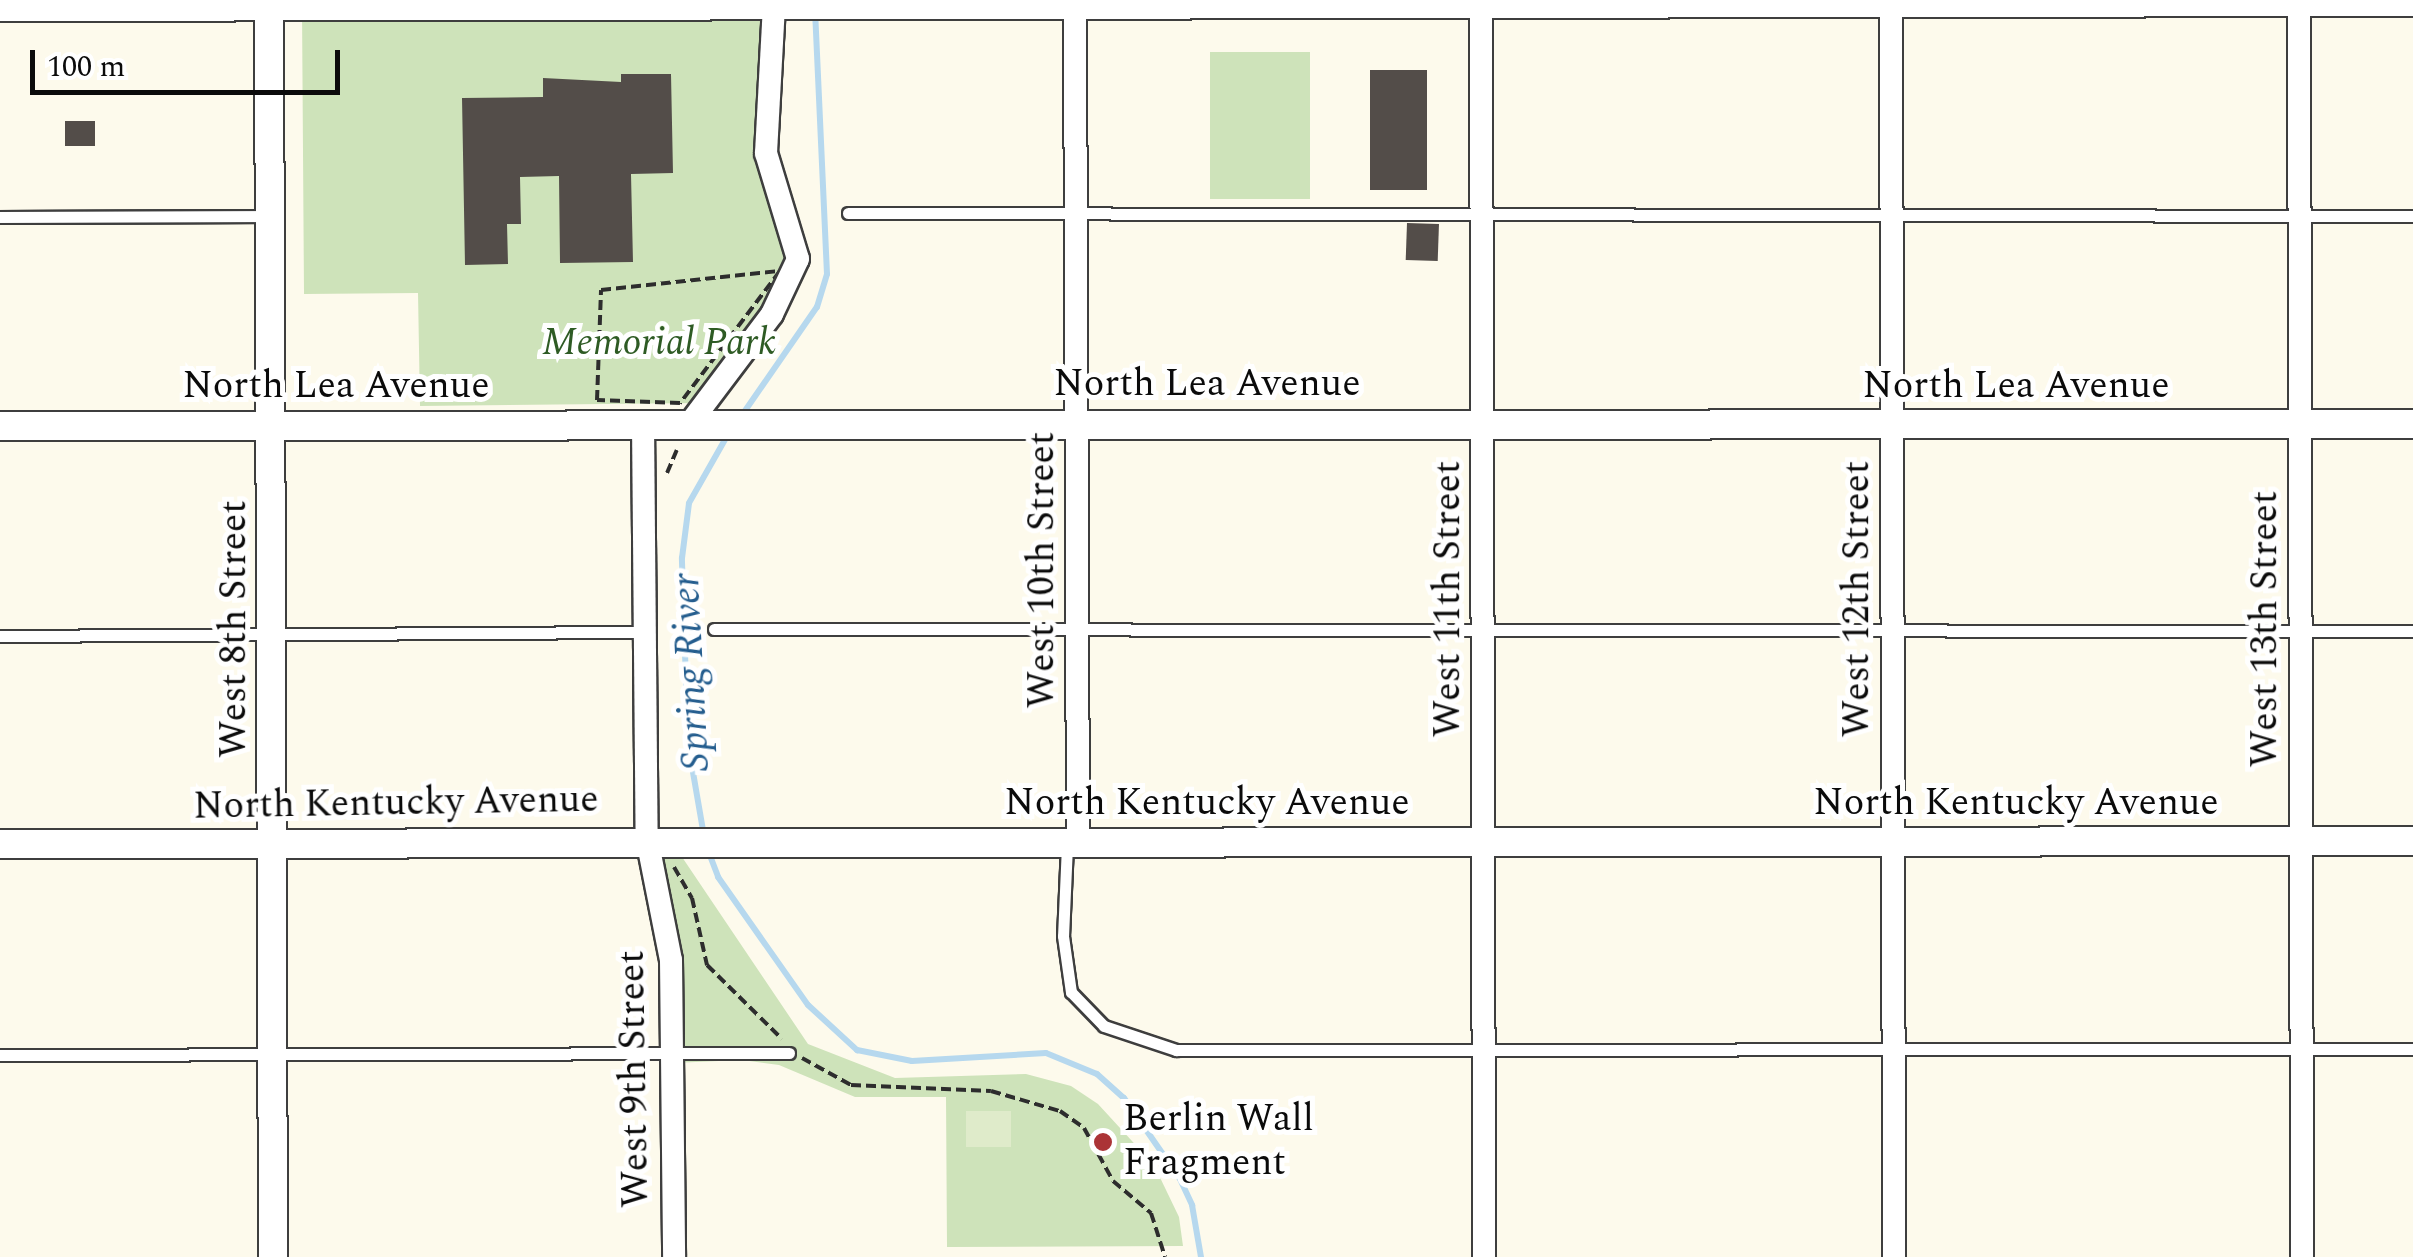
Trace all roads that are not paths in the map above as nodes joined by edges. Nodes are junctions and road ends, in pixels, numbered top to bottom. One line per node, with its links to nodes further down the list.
1 (2299, 2): 5 (street); 7 (street); 13 (street, West 13th Street)
2 (269, 4): 6 (street); 8 (street); 12 (street, West 8th Street)
3 (1074, 4): 4 (street); 6 (street); 10 (street, West 10th Street)
4 (1481, 4): 5 (street); 11 (street, West 11th Street)
5 (1891, 4): 16 (street, West 12th Street)
6 (774, 5): 19 (street)
7 (2413, 5)
8 (0, 10)
9 (848, 213): 10 (lane)
10 (1077, 213): 11 (lane); 18 (street, West 10th Street)
11 (1482, 214): 16 (lane); 20 (street, West 11th Street)
12 (271, 216): 15 (lane); 25 (street, West 8th Street)
13 (2299, 216): 14 (lane); 16 (lane); 21 (street, West 13th Street)
14 (2413, 216)
15 (0, 217)
16 (1893, 217): 23 (street, West 12th Street)
17 (643, 422): 19 (street, North Lea Avenue); 25 (street, North Lea Avenue); 29 (street, West 9th Street)
18 (1079, 422): 19 (street, North Lea Avenue); 20 (street, North Lea Avenue); 27 (street, West 10th Street)
19 (698, 423)
20 (1483, 424): 23 (street, North Lea Avenue); 30 (street, West 11th Street)
21 (2301, 424): 22 (street, North Lea Avenue); 23 (street, North Lea Avenue); 31 (street, West 13th Street)
22 (2413, 424)
23 (1892, 425): 32 (street, West 12th Street)
24 (0, 426): 25 (street, North Lea Avenue)
25 (272, 426): 34 (street, West 8th Street)
26 (714, 630): 27 (lane)
27 (1078, 630): 30 (lane); 36 (street, West 10th Street)
28 (2413, 631): 31 (lane)
29 (644, 632): 34 (lane); 35 (street, West 9th Street)
30 (1484, 632): 32 (lane); 37 (street, West 11th Street)
31 (2302, 632): 32 (lane); 39 (street, West 13th Street)
32 (1893, 633): 38 (street, West 12th Street)
33 (0, 636): 34 (lane)
34 (272, 636): 41 (street, West 8th Street)
35 (647, 839): 36 (street, North Kentucky Avenue); 41 (street, North Kentucky Avenue); 49 (street, West 9th Street)
36 (1073, 841): 37 (street, North Kentucky Avenue); 46 (lane)
37 (1484, 842): 38 (street, North Kentucky Avenue); 46 (street, West 11th Street)
38 (1894, 842): 39 (street, North Kentucky Avenue); 45 (street, West 12th Street)
39 (2302, 842): 40 (street, North Kentucky Avenue); 43 (street, West 13th Street)
40 (2413, 842)
41 (273, 843): 42 (street, North Kentucky Avenue); 47 (street, West 8th Street)
42 (0, 844)
43 (2302, 1048): 44 (lane); 45 (lane); 55 (street, West 13th Street)
44 (2413, 1048)
45 (1894, 1050): 46 (lane); 54 (street, West 12th Street)
46 (1486, 1051): 53 (street, West 11th Street)
47 (273, 1053): 49 (lane); 50 (lane); 51 (street, West 8th Street)
48 (790, 1053): 49 (lane)
49 (673, 1054): 52 (street, West 9th Street)
50 (0, 1055)
51 (273, 1257)
52 (674, 1257)
53 (1484, 1257)
54 (1894, 1257)
55 (2302, 1257)

